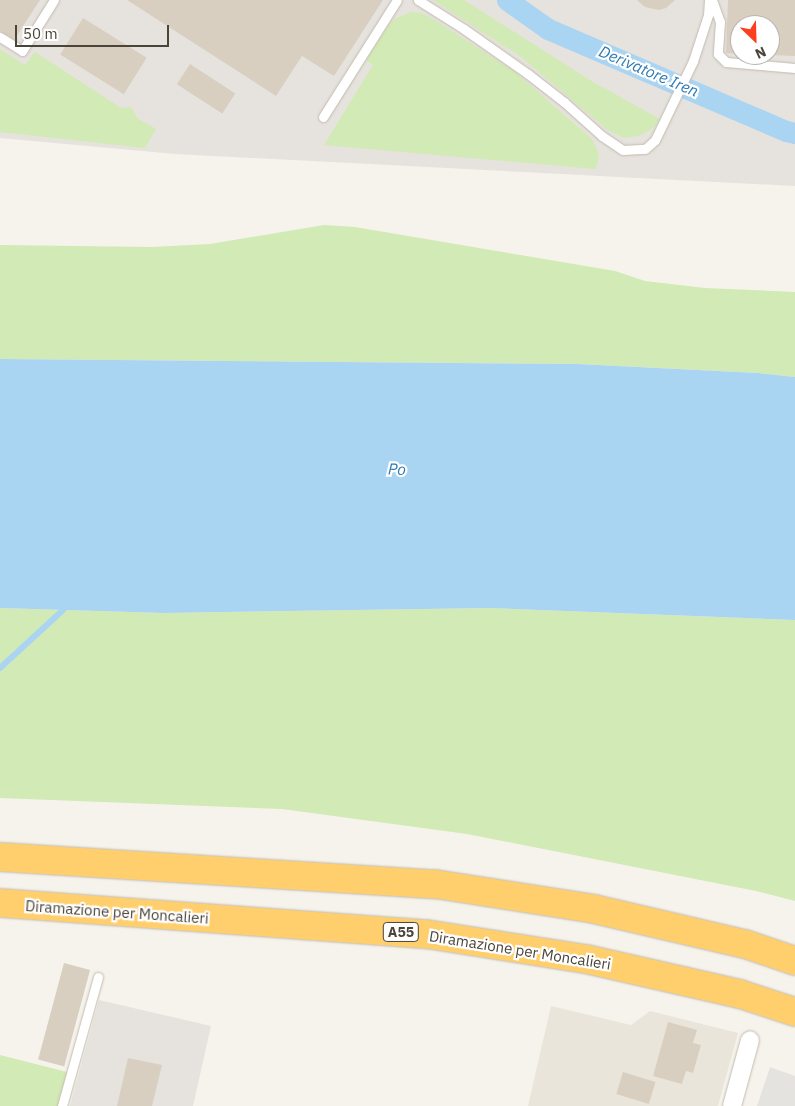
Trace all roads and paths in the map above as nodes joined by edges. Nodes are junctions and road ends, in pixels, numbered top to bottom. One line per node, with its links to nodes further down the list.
1 (54, 0): 5 (lane)
2 (397, 0): 7 (lane)
3 (418, 0): 4 (lane)
4 (710, 0): 6 (lane)
5 (0, 37)
6 (795, 68)
7 (323, 117)
8 (0, 857): 10 (highway)
9 (0, 903): 12 (highway, Diramazione per Moncalieri / A55)
10 (795, 960)
11 (98, 977): 14 (lane)
12 (795, 1012)
13 (750, 1040): 15 (street)
14 (62, 1106)
15 (732, 1106)

